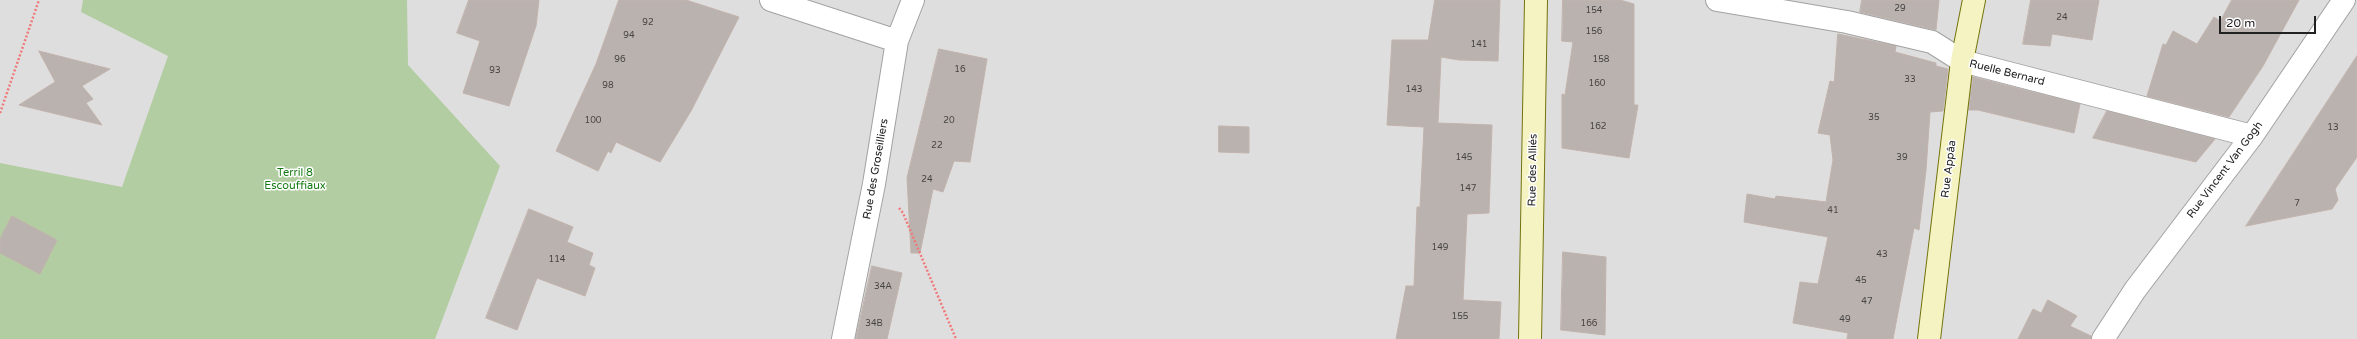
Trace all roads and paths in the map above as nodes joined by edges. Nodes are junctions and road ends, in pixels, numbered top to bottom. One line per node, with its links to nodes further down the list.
1 (39, 0): 10 (path)
2 (771, 0): 8 (street)
3 (913, 0): 8 (street, Rue des Groseilliers)
4 (1536, 0): 15 (street, Rue des Alliés)
5 (1717, 0): 9 (street, Ruelle Bernard)
6 (1974, 0): 9 (street, Rue Appâa)
7 (2344, 0): 11 (street, Rue Vincent Van Gogh)
8 (897, 42): 13 (street, Rue des Groseilliers)
9 (1962, 61): 11 (street, Ruelle Bernard); 16 (street, Rue Appâa)
10 (0, 113)
11 (2252, 136): 17 (street, Rue Vincent Van Gogh)
12 (903, 213): 14 (path)
13 (843, 339)
14 (956, 339)
15 (1530, 339)
16 (1929, 339)
17 (2103, 339)

